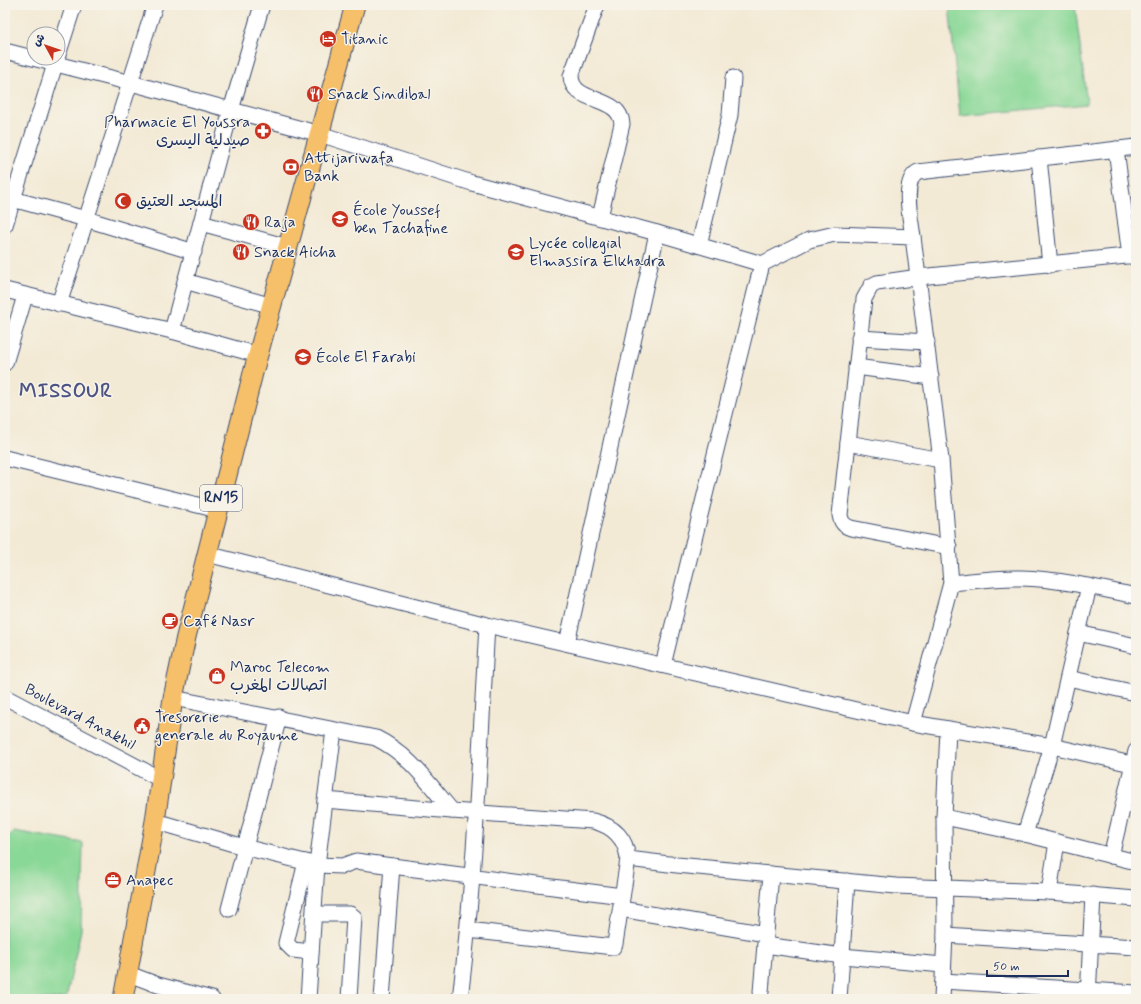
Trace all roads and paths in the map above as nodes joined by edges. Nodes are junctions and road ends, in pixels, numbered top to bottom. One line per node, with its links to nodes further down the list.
1 (74, 5): 6 (street)
2 (155, 5): 12 (street)
3 (262, 5): 13 (street)
4 (355, 5): 14 (main road, RN15)
5 (597, 5): 19 (street)
6 (66, 30)
7 (5, 51): 8 (street)
8 (26, 54)
9 (66, 62): 12 (street)
10 (55, 66): 18 (street)
11 (733, 78): 25 (street)
12 (131, 83): 13 (street); 20 (street)
13 (231, 110): 14 (street); 21 (street)
14 (320, 134): 19 (street); 26 (main road, RN15)
15 (1136, 147): 16 (street)
16 (1116, 150): 17 (street); 28 (street)
17 (1039, 158): 24 (street); 30 (street)
18 (9, 198): 20 (street); 22 (street)
19 (600, 217): 23 (street)
20 (86, 219): 27 (street); 35 (street)
21 (201, 223): 26 (street); 27 (street)
22 (5, 225)
23 (657, 233): 25 (street); 55 (street)
24 (913, 237): 29 (street); 31 (street)
25 (699, 245): 29 (street)
26 (288, 247): 36 (main road, RN15)
27 (194, 252): 32 (street)
28 (1133, 256): 30 (street)
29 (762, 264): 57 (street)
30 (1050, 265): 31 (street)
31 (919, 277): 38 (street); 39 (street)
32 (185, 281): 36 (street); 37 (street)
33 (5, 290): 34 (street)
34 (25, 296): 35 (street); 41 (street)
35 (59, 304): 37 (street)
36 (272, 306): 40 (main road, RN15)
37 (172, 331): 40 (street)
38 (859, 338): 39 (street); 42 (street)
39 (926, 342): 43 (street)
40 (258, 355): 47 (main road, RN15)
41 (5, 363)
42 (856, 368): 43 (street); 44 (street)
43 (931, 377): 46 (street)
44 (848, 443): 46 (street); 48 (street)
45 (5, 458): 47 (street)
46 (941, 460): 48 (street)
47 (218, 510): 49 (main road, RN15)
48 (948, 547): 50 (street)
49 (207, 554): 53 (street); 61 (main road, RN15)
50 (951, 583): 51 (street); 63 (street)
51 (1089, 586): 52 (street); 54 (street)
52 (1136, 596)
53 (487, 625): 55 (street); 71 (street)
54 (1078, 633): 56 (street); 58 (street)
55 (567, 643): 57 (street)
56 (1136, 646)
57 (663, 665): 63 (street)
58 (1068, 678): 59 (street); 66 (street)
59 (1136, 693)
60 (5, 697): 68 (street, Boulevard Anakhil)
61 (173, 698): 62 (street); 68 (main road, RN15)
62 (279, 717): 65 (street); 76 (street)
63 (913, 723): 64 (street)
64 (948, 729): 66 (street); 72 (street)
65 (334, 730): 69 (street); 70 (street)
66 (1052, 746): 67 (street); 74 (street)
67 (1135, 760): 77 (street)
68 (160, 779): 73 (main road, RN15)
69 (325, 800): 70 (street); 80 (street)
70 (452, 811): 71 (street)
71 (477, 814): 78 (street); 83 (street)
72 (944, 816): 74 (street); 85 (street)
73 (155, 821): 76 (street); 100 (main road, RN15)
74 (1025, 834): 75 (street)
75 (1057, 842): 77 (street); 86 (street)
76 (244, 847): 80 (street); 90 (street)
77 (1112, 856): 79 (street)
78 (628, 859): 82 (street); 89 (street)
79 (1136, 862)
80 (312, 863): 81 (street); 91 (street); 97 (street)
81 (392, 866): 83 (street); 109 (street)
82 (770, 874): 84 (street); 94 (street)
83 (472, 877): 89 (street); 92 (street)
84 (847, 881): 85 (street); 98 (street)
85 (945, 888): 86 (street); 93 (street)
86 (1049, 892): 87 (street)
87 (1093, 895): 88 (street); 95 (street)
88 (1136, 898)
89 (622, 902): 92 (street); 94 (street)
90 (229, 909)
91 (314, 914): 97 (street); 108 (street)
92 (468, 930): 110 (street)
93 (945, 935): 95 (street); 99 (street)
94 (766, 940): 98 (street); 102 (street)
95 (1092, 944): 96 (street); 104 (street)
96 (1136, 947)
97 (311, 952): 107 (street)
98 (842, 956): 99 (street); 111 (street)
99 (943, 965): 101 (street)
100 (126, 974): 105 (main road, RN15); 106 (street)
101 (943, 982): 104 (street); 112 (street)
102 (761, 992)
103 (1136, 993): 104 (street)
104 (1088, 994)
105 (123, 999)
106 (212, 999)
107 (308, 999)
108 (349, 999)
109 (382, 999)
110 (460, 999)
111 (839, 999)
112 (942, 999)

